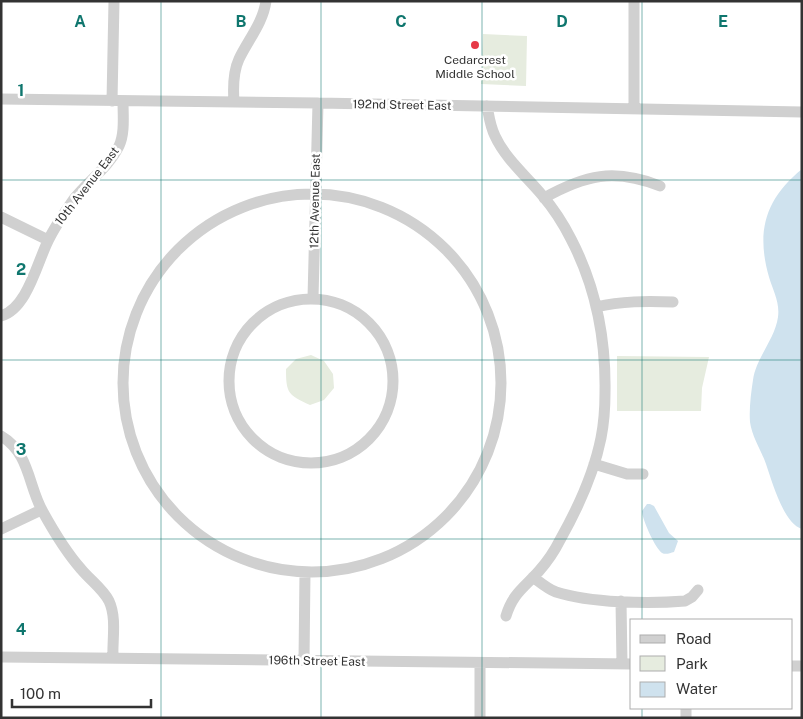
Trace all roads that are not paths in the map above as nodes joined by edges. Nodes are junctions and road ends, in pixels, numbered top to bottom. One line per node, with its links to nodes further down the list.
1 (114, 1): 5 (street, 10th Avenue East)
2 (266, 1): 6 (street)
3 (634, 1): 9 (street)
4 (1, 99): 5 (street, 192nd Street East)
5 (117, 101): 6 (street, 192nd Street East); 15 (street, 10th Avenue East)
6 (234, 102): 7 (street, 192nd Street East)
7 (318, 103): 8 (street, 192nd Street East); 12 (street, 12th Avenue East)
8 (487, 106): 9 (street, 192nd Street East); 13 (street)
9 (634, 109): 10 (street, 192nd Street East)
10 (802, 112)
11 (660, 186): 13 (street)
12 (315, 194): 16 (street, 12th Avenue East); 25 (street); 25 (street)
13 (544, 198): 18 (street)
14 (1, 217): 15 (street)
15 (48, 240): 19 (street, 10th Avenue East)
16 (314, 298): 16 (street)
17 (673, 302): 18 (street)
18 (596, 307): 21 (street)
19 (2, 316)
20 (1, 436): 23 (street)
21 (594, 464): 22 (street); 26 (street)
22 (643, 474)
23 (41, 510): 24 (street); 31 (street)
24 (1, 529)
25 (305, 572): 32 (street)
26 (533, 577): 28 (street); 29 (street)
27 (698, 590): 28 (street)
28 (621, 601): 34 (street)
29 (506, 616)
30 (1, 657): 31 (street, 196th Street East)
31 (113, 658): 32 (street, 196th Street East)
32 (304, 660): 33 (street, 196th Street East)
33 (480, 663): 34 (street, 196th Street East); 35 (street)
34 (627, 664)
35 (480, 718)

